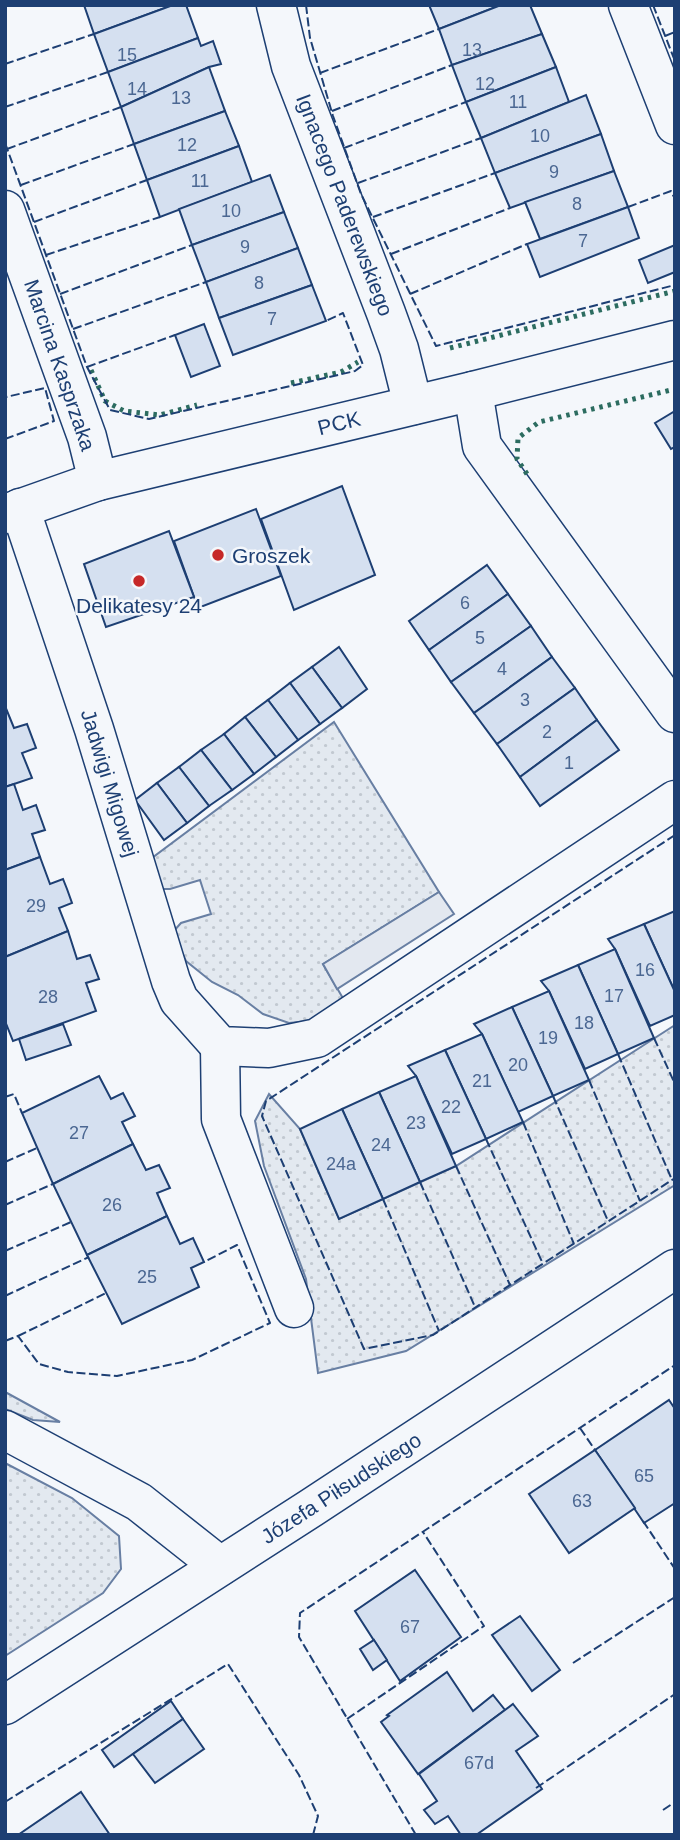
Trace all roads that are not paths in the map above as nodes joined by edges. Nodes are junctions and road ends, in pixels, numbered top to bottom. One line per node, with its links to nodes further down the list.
1 (276, 5): 7 (street, Ignacego Paderewskiego)
2 (628, 5): 3 (street)
3 (675, 125)
4 (5, 211): 8 (street, Marcina Kasprzaka)
5 (675, 340): 6 (street, PCK)
6 (472, 391): 7 (street, PCK); 10 (street)
7 (413, 405): 8 (street, PCK)
8 (98, 481): 9 (street, PCK)
9 (12, 511): 12 (street, Jadwigi Migowej)
10 (675, 713)
11 (675, 800): 12 (street)
12 (220, 1046): 14 (street)
13 (675, 1269): 16 (street, Józefa Piłsudskiego)
14 (294, 1308)
15 (5, 1430): 16 (street)
16 (220, 1566): 17 (street, Józefa Piłsudskiego)
17 (5, 1705)

